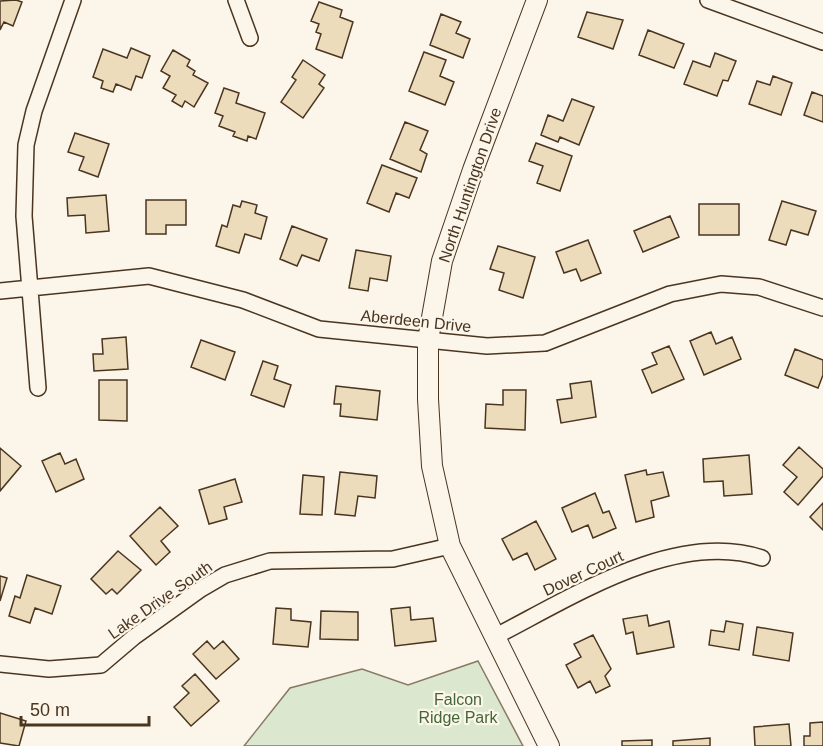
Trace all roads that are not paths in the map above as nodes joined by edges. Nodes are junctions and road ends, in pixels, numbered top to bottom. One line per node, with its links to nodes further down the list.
1 (73, 0): 7 (street)
2 (236, 0): 5 (street)
3 (537, 0): 10 (street, North Huntington Drive)
4 (708, 0): 6 (street)
5 (250, 38)
6 (823, 42)
7 (29, 287): 8 (street, Aberdeen Drive); 10 (street, Aberdeen Drive); 11 (street)
8 (0, 291)
9 (823, 308): 10 (street, Aberdeen Drive)
10 (429, 340): 12 (street, North Huntington Drive)
11 (38, 388)
12 (450, 546): 14 (street, North Huntington Drive); 15 (street, Lake Drive South)
13 (762, 558): 14 (street, Dover Court)
14 (494, 637): 16 (street, North Huntington Drive)
15 (0, 664)
16 (549, 746)

